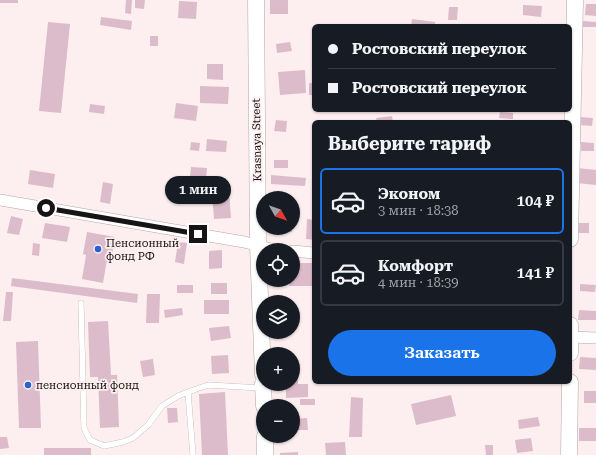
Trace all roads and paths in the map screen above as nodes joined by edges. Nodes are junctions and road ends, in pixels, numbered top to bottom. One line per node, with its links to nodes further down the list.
1 (256, 0): 5 (street, Krasnaya Street)
2 (575, 0): 3 (street)
3 (572, 144)
4 (0, 200): 6 (street)
5 (258, 243)
6 (256, 246)
7 (300, 252): 8 (street)
8 (312, 253)
9 (260, 287): 13 (street, Krasnaya Street)
10 (81, 304): 16 (lane)
11 (572, 337): 12 (street)
12 (596, 338)
13 (262, 347)
14 (256, 382): 16 (lane)
15 (570, 384): 20 (street)
16 (188, 392): 18 (lane)
17 (265, 443): 19 (street)
18 (193, 455)
19 (266, 455)
20 (569, 455)

